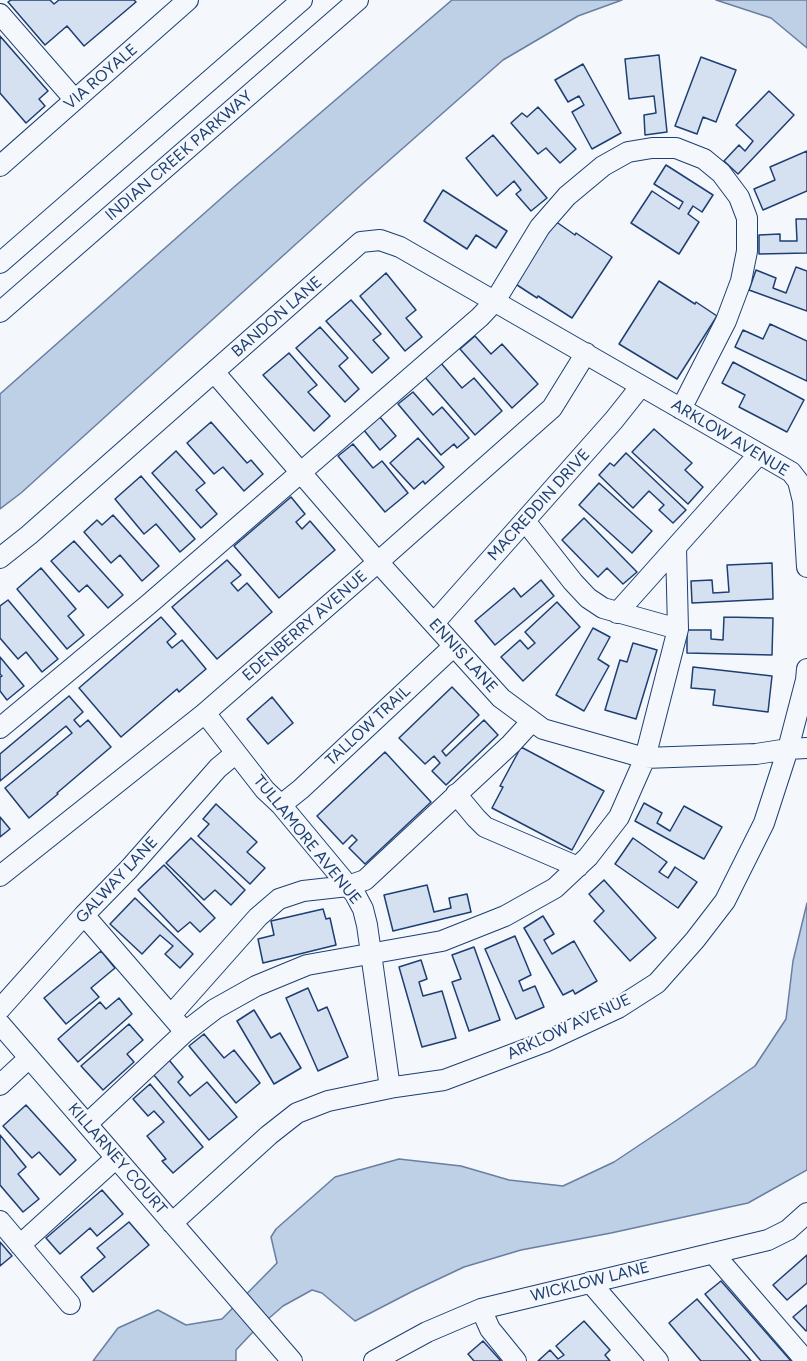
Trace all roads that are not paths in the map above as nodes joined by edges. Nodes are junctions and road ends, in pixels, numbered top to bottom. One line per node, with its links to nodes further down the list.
1 (188, 0): 5 (street, VIA ROYALE)
2 (302, 0): 7 (street)
3 (358, 0): 9 (street, INDIAN CREEK PARKWAY)
4 (0, 14): 5 (street)
5 (75, 100): 6 (street, VIA ROYALE)
6 (4, 153)
7 (0, 263)
8 (495, 301): 10 (street, BANDON LANE); 11 (street, BANDON LANE); 13 (street); 15 (street)
9 (0, 312)
10 (586, 353): 12 (street, ARKLOW AVENUE); 19 (street, EDENBERRY AVENUE)
11 (214, 372): 15 (street, ENNIS LANE); 18 (street, BANDON LANE)
12 (641, 386): 13 (street, ARKLOW AVENUE); 16 (street, MACREDDIN DRIVE)
13 (681, 409): 14 (street, ARKLOW AVENUE)
14 (759, 454): 17 (street); 20 (street, ARKLOW AVENUE)
15 (300, 472): 19 (street, ENNIS LANE); 28 (street)
16 (525, 521): 21 (street); 22 (street, MACREDDIN DRIVE)
17 (676, 547): 21 (street); 23 (street)
18 (0, 558)
19 (378, 562): 22 (street, ENNIS LANE); 26 (street, EDENBERRY AVENUE)
20 (807, 567)
21 (617, 613): 23 (street)
22 (434, 623): 24 (street, ENNIS LANE)
23 (678, 629): 31 (street)
24 (454, 646): 27 (street, ENNIS LANE); 33 (street, TALLOW TRAIL)
25 (807, 669): 29 (street, ARKLOW AVENUE)
26 (204, 713): 30 (street, TULLAMORE AVENUE); 35 (street, EDENBERRY AVENUE)
27 (532, 721): 31 (street, ENNIS LANE); 32 (street)
28 (0, 728)
29 (798, 749): 31 (street, ENNIS LANE); 45 (street, ARKLOW AVENUE)
30 (236, 753): 33 (street, TULLAMORE AVENUE); 37 (street, GALWAY LANE)
31 (645, 758): 34 (street)
32 (456, 794): 34 (street); 36 (street)
33 (280, 805): 36 (street, TULLAMORE AVENUE)
34 (578, 867): 38 (street)
35 (0, 876)
36 (348, 886): 38 (street, TULLAMORE AVENUE); 40 (street)
37 (84, 915): 39 (street, GALWAY LANE); 40 (street)
38 (371, 954): 42 (street); 45 (street, TULLAMORE AVENUE)
39 (0, 1009)
40 (171, 1016): 42 (street)
41 (0, 1024): 43 (street, KILLARNEY COURT)
42 (185, 1032): 46 (street)
43 (29, 1058): 44 (street); 46 (street, KILLARNEY COURT)
44 (0, 1085)
45 (390, 1088): 50 (street, ARKLOW AVENUE)
46 (87, 1124): 47 (street, KILLARNEY COURT)
47 (116, 1158): 50 (street, KILLARNEY COURT); 51 (street)
48 (807, 1213): 52 (street, WICKLOW LANE)
49 (0, 1221): 51 (street)
50 (172, 1222): 56 (street, KILLARNEY COURT)
51 (20, 1245): 54 (street)
52 (713, 1253): 53 (street, WICKLOW LANE); 60 (street)
53 (590, 1282): 55 (street, WICKLOW LANE); 59 (street)
54 (70, 1304)
55 (481, 1309): 57 (street, WICKLOW LANE); 58 (street)
56 (292, 1361)
57 (374, 1361)
58 (516, 1361)
59 (658, 1361)
60 (806, 1361)

